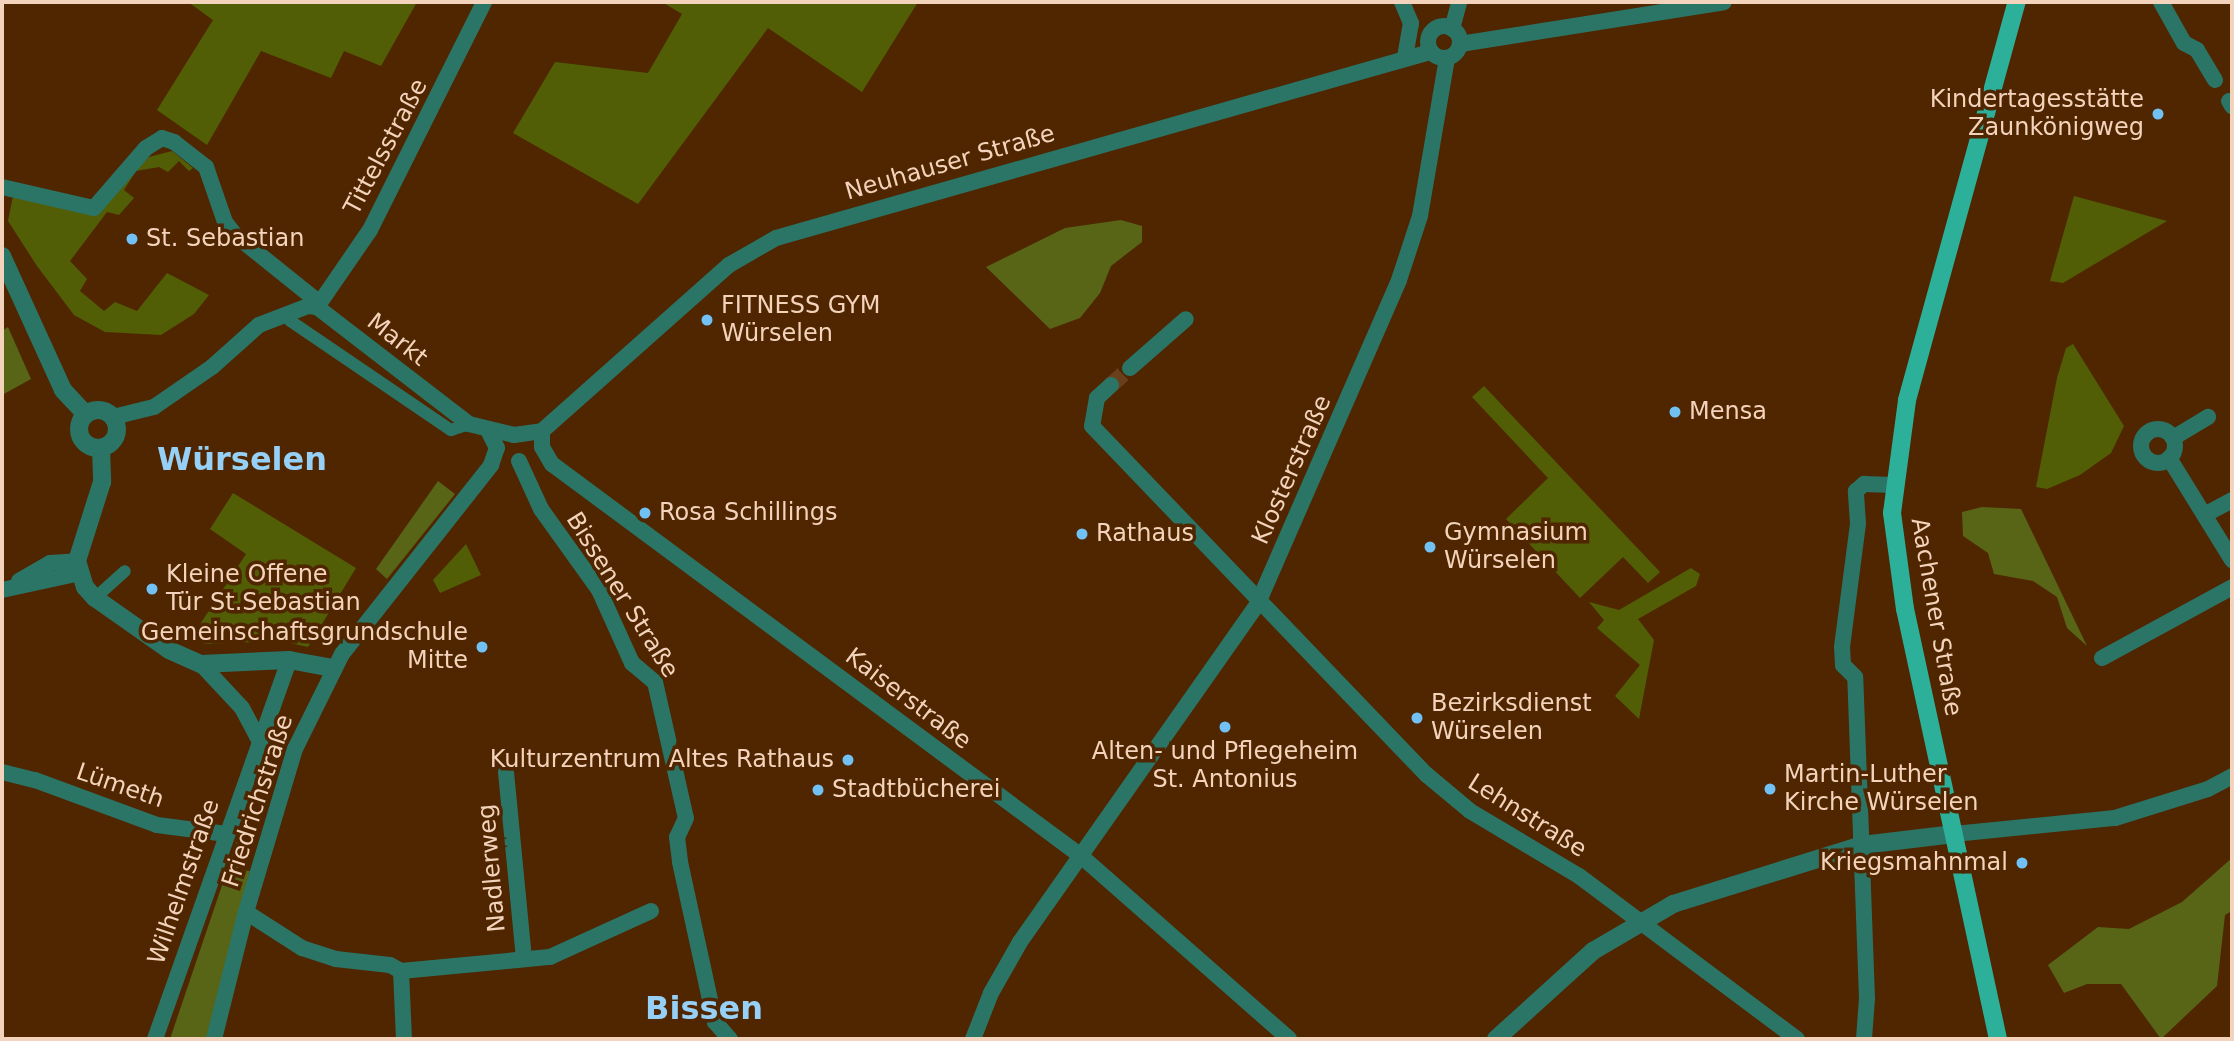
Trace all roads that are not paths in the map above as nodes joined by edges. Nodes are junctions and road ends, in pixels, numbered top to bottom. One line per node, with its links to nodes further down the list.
1 (484, 2): 17 (street, Tittelsstraße)
2 (1402, 2): 7 (street)
3 (1459, 2): 8 (street)
4 (1724, 2): 10 (street)
5 (2017, 2): 34 (main road, Aachener Straße)
6 (2161, 2): 14 (street)
7 (1411, 23): 9 (street); 12 (street)
8 (1452, 29): 9 (street); 10 (street)
9 (1430, 35): 11 (street)
10 (1460, 44): 13 (street)
11 (1430, 52): 12 (street, Neuhauser Straße); 13 (street)
12 (1405, 57): 26 (street, Neuhauser Straße)
13 (1447, 58): 43 (street, Klosterstraße)
14 (2215, 80)
15 (2, 187): 17 (street, Markt)
16 (2, 256): 22 (street)
17 (318, 305): 18 (street); 25 (street, Markt)
18 (291, 314): 23 (street); 25 (street, Markt)
19 (1186, 319): 20 (street)
20 (1130, 368)
21 (1111, 385): 43 (street, Lehnstraße)
22 (85, 414): 23 (street); 29 (street)
23 (113, 417): 29 (street)
24 (2208, 417): 28 (street)
25 (469, 424): 27 (street, Markt)
26 (542, 431): 27 (street, Markt); 32 (street)
27 (489, 432): 33 (street)
28 (2173, 438): 30 (street); 30 (street)
29 (101, 448): 38 (street)
30 (2169, 458): 36 (street)
31 (519, 461): 32 (street); 33 (street); 64 (street, Bissener Straße)
32 (552, 464): 55 (street, Kaiserstraße)
33 (491, 465): 47 (street, Friedrichstraße)
34 (1893, 485): 53 (main road, Aachener Straße); 54 (street)
35 (2232, 500): 36 (street)
36 (2207, 514): 37 (street)
37 (2232, 560)
38 (78, 567): 41 (street); 42 (street)
39 (125, 571): 42 (street)
40 (2232, 587): 44 (street)
41 (5, 589)
42 (95, 598): 46 (street)
43 (1258, 603): 55 (street, Klosterstraße); 58 (street, Lehnstraße)
44 (2102, 658)
45 (289, 660): 46 (street); 47 (street); 48 (street, Wilhelmstraße)
46 (201, 664): 48 (street)
47 (332, 668): 57 (street, Friedrichstraße)
48 (259, 740): 52 (street, Wilhelmstraße)
49 (2, 772): 52 (street, Lümeth)
50 (506, 772): 59 (street, Nadlerweg)
51 (2232, 776): 53 (street)
52 (226, 834): 61 (street, Wilhelmstraße)
53 (1954, 834): 54 (street); 70 (main road, Aachener Straße)
54 (1862, 845): 58 (street); 69 (street)
55 (1081, 856): 65 (street, Klosterstraße); 66 (street, Kaiserstraße)
56 (652, 911): 59 (street, Nadlerweg)
57 (246, 912): 60 (street, Nadlerweg); 62 (street, Friedrichstraße)
58 (1640, 922): 67 (street); 68 (street, Lehnstraße)
59 (524, 959): 60 (street, Nadlerweg)
60 (401, 971): 63 (street)
61 (155, 1039)
62 (214, 1039)
63 (404, 1039)
64 (730, 1039)
65 (973, 1039)
66 (1289, 1039)
67 (1496, 1039)
68 (1797, 1039)
69 (1864, 1039)
70 (1998, 1039)

